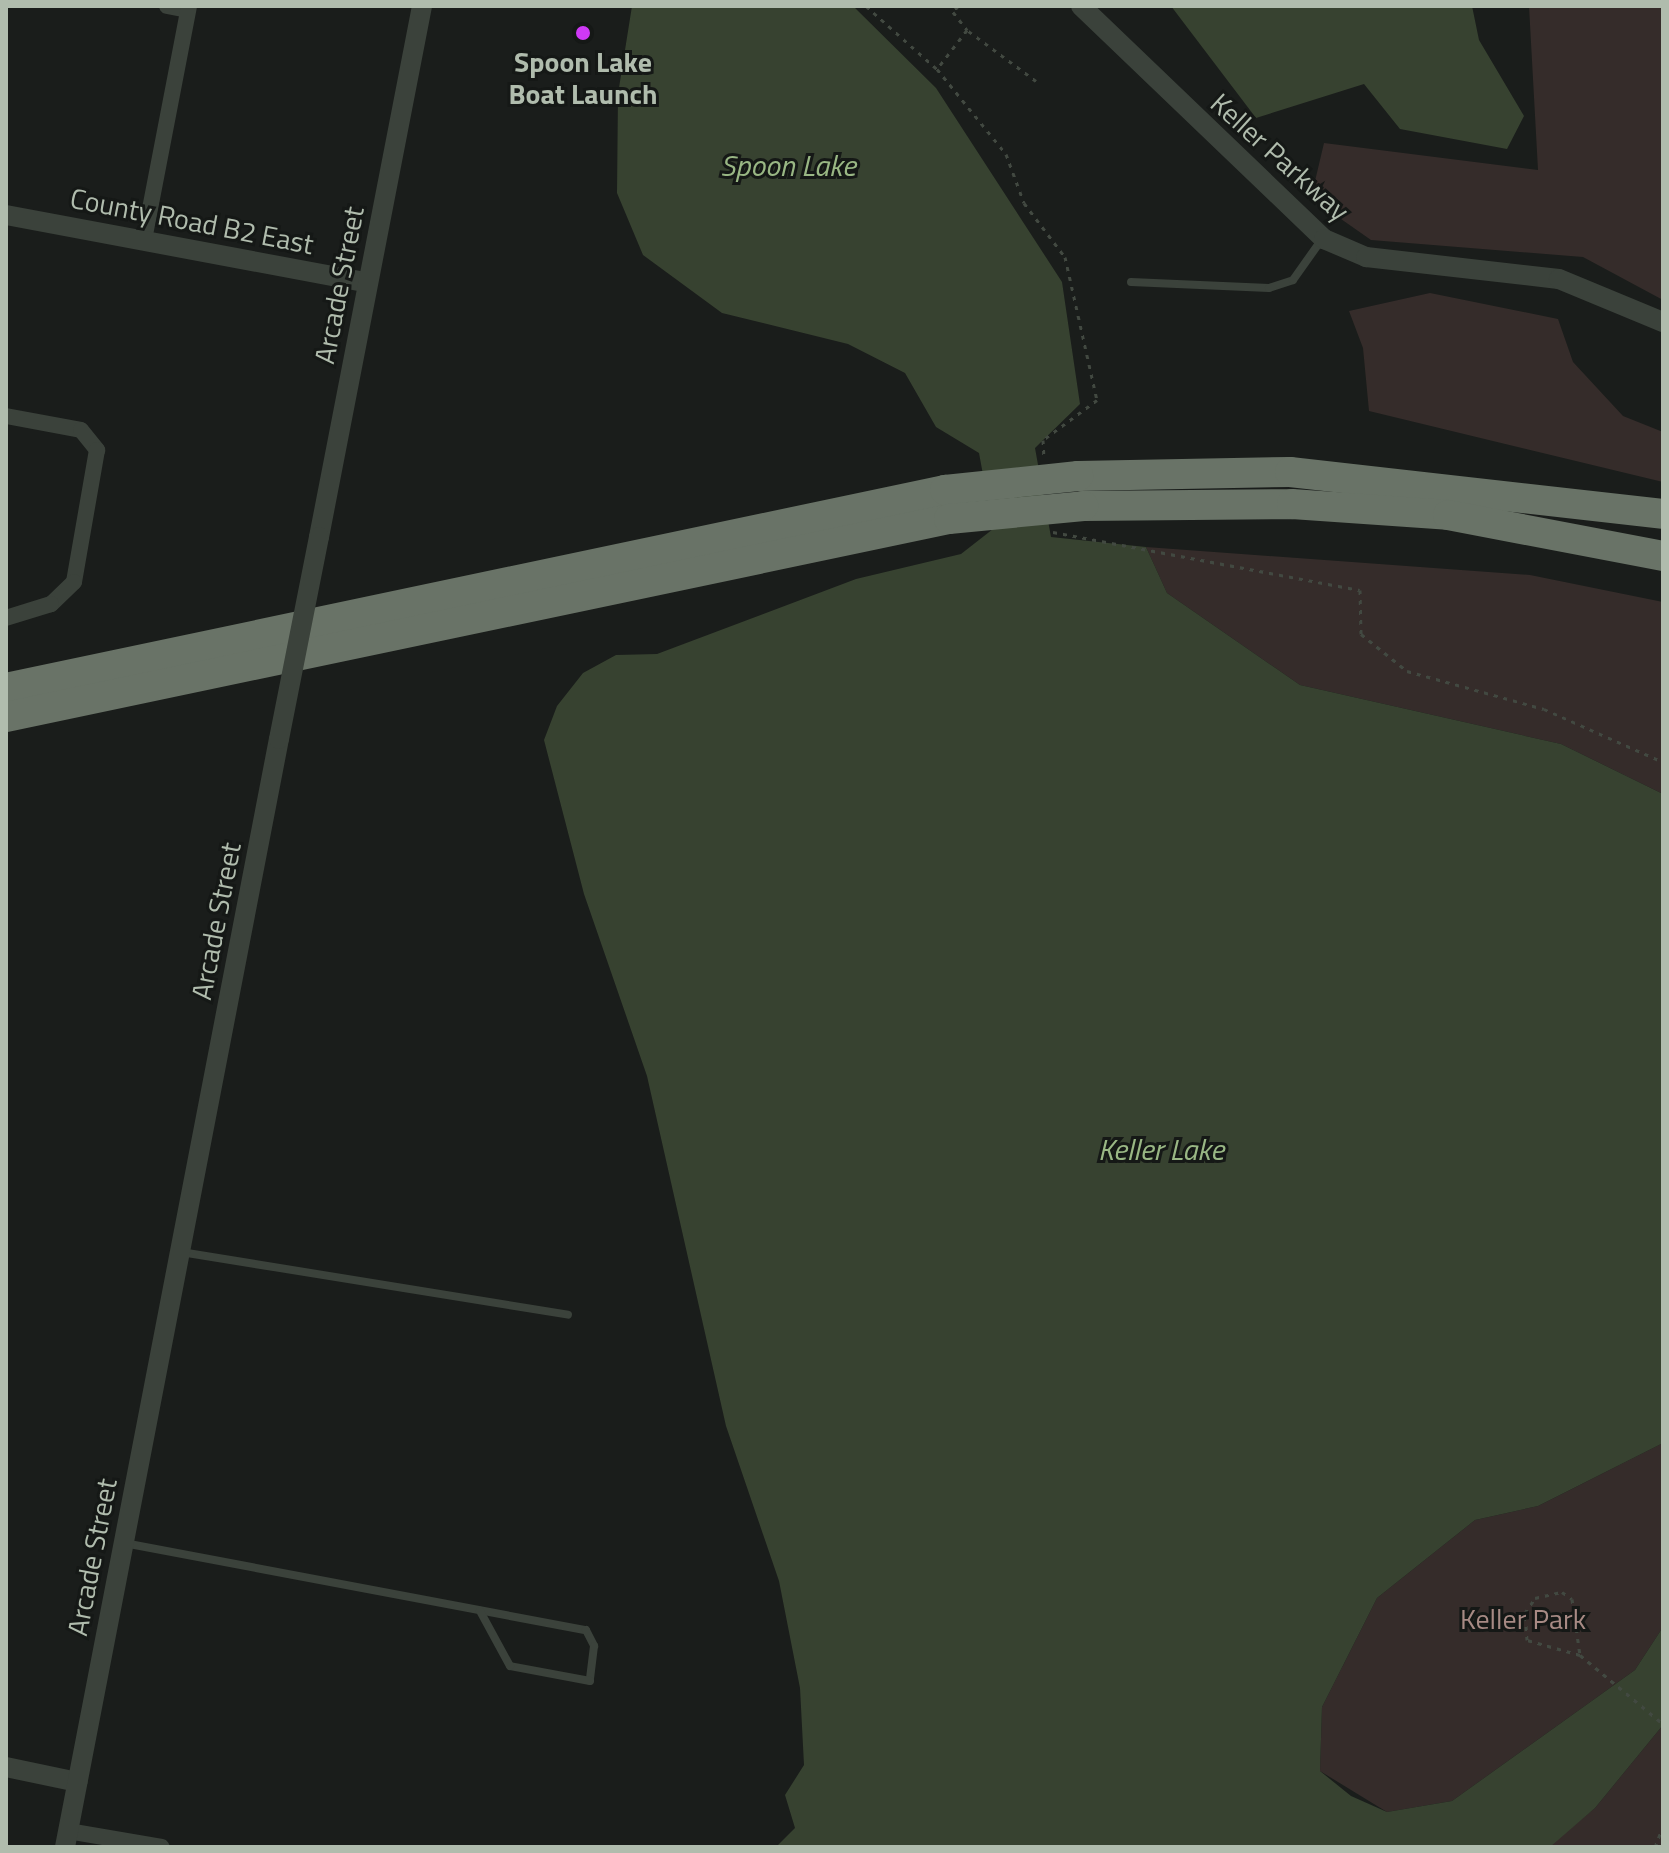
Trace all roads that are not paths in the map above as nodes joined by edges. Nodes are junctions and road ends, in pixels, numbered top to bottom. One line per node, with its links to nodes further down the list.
1 (167, 6): 4 (street)
2 (422, 6): 9 (street, Arcade Street)
3 (1081, 6): 6 (street, Keller Parkway)
4 (189, 8): 7 (street)
5 (6, 215): 7 (street, County Road B2 East)
6 (1322, 238): 8 (lane); 10 (street, Keller Parkway)
7 (144, 240): 9 (street, County Road B2 East)
8 (1131, 282)
9 (368, 283): 22 (street, Arcade Street, bridge)
10 (1663, 322)
11 (6, 416): 19 (street)
12 (1411, 482): 13 (highway, bridge); 14 (highway); 16 (highway)
13 (947, 505): 15 (highway, bridge); 20 (highway); 21 (highway)
14 (1663, 514)
15 (1521, 527): 17 (highway); 18 (highway)
16 (1663, 529)
17 (1663, 556)
18 (1663, 568)
19 (6, 618)
20 (6, 688)
21 (6, 717)
22 (180, 1252): 23 (lane); 24 (street, Arcade Street)
23 (568, 1315)
24 (124, 1543): 25 (lane); 27 (street, Arcade Street)
25 (480, 1611): 25 (lane)
26 (6, 1767): 27 (street)
27 (77, 1782): 28 (street, Arcade Street)
28 (66, 1839): 29 (street)
29 (162, 1847)

